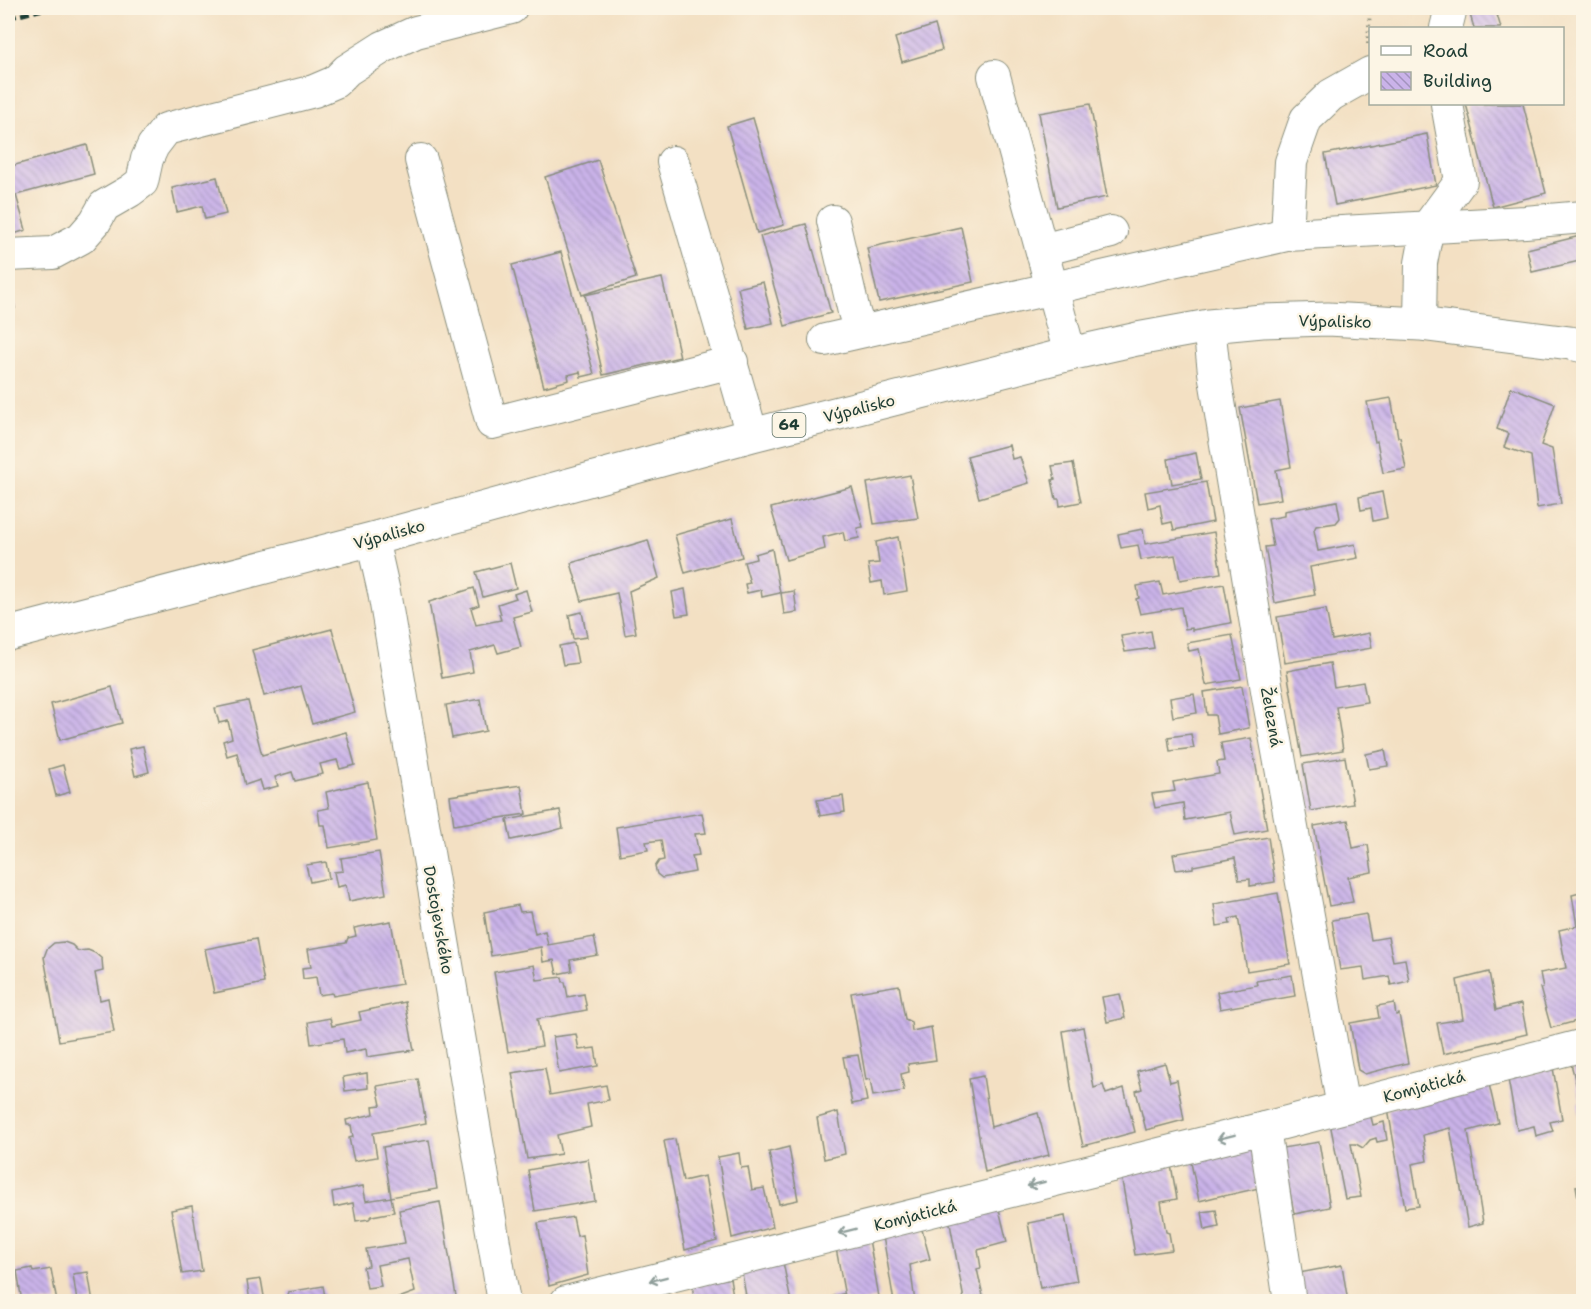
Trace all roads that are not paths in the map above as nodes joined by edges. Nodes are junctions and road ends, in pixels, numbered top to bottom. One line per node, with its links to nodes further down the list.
1 (511, 8): 15 (street)
2 (1451, 8): 3 (street)
3 (1446, 27)
4 (1369, 74): 13 (street)
5 (994, 76): 14 (street)
6 (1447, 105): 11 (street)
7 (421, 160): 23 (street)
8 (673, 162): 23 (street)
9 (1584, 217): 11 (street)
10 (833, 221): 19 (street)
11 (1428, 226): 13 (street); 17 (street)
12 (1111, 232): 14 (street)
13 (1287, 235): 16 (street)
14 (1042, 250): 16 (street)
15 (8, 255)
16 (1052, 288): 19 (street); 22 (street)
17 (1420, 324): 18 (main road, Výpalisko / 64); 21 (main road, Výpalisko / 64)
18 (1209, 327): 22 (main road, Výpalisko / 64); 28 (street, Železná)
19 (860, 332): 20 (street)
20 (825, 340)
21 (1584, 346)
22 (1070, 354): 24 (main road, Výpalisko / 64)
23 (732, 362): 24 (street)
24 (752, 435): 25 (main road, Výpalisko / 64)
25 (372, 539): 26 (main road, Výpalisko / 64); 30 (street, Dostojevského)
26 (8, 634)
27 (1584, 1045): 28 (street, Komjatická)
28 (1343, 1107): 29 (street, Komjatická)
29 (1264, 1128): 31 (street, Komjatická, one-way to 31); 32 (street)
30 (504, 1302)
31 (566, 1302)
32 (1290, 1302)

